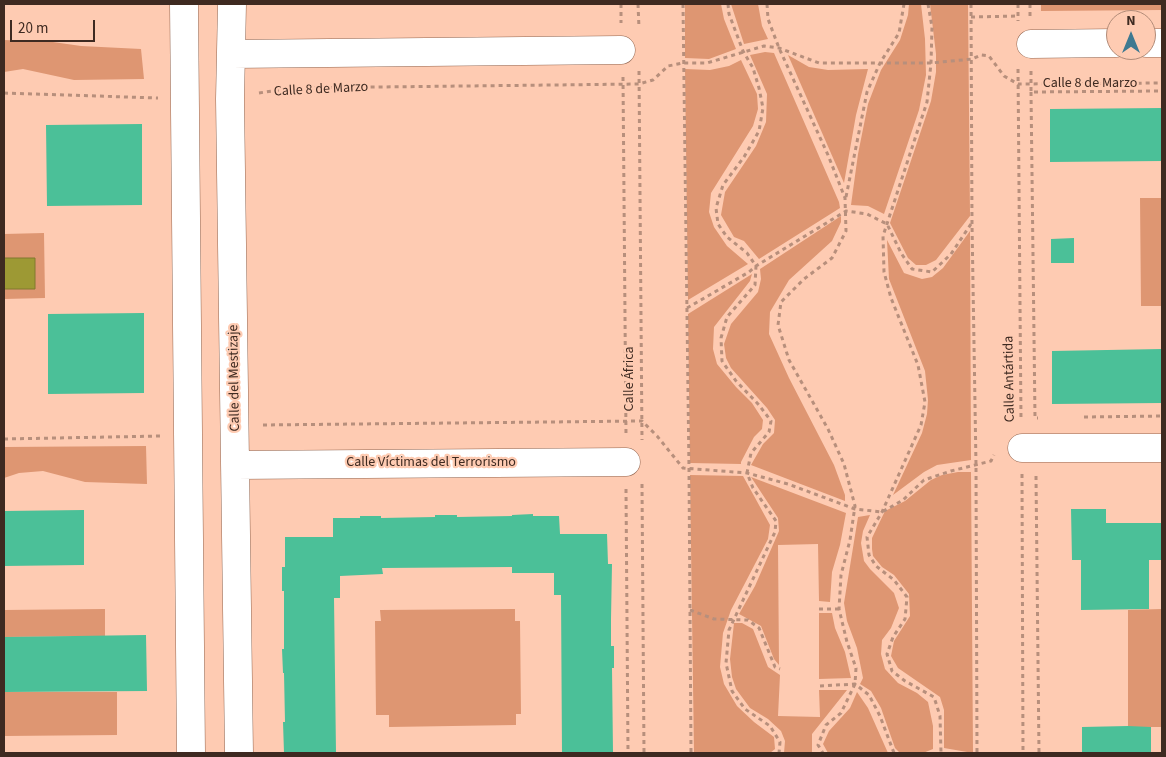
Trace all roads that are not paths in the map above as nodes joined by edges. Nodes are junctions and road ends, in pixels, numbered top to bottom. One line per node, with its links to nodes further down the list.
1 (184, 4): 11 (street)
2 (232, 4): 6 (street, Calle del Mestizaje)
3 (1106, 43): 4 (street)
4 (1022, 45)
5 (633, 49): 6 (street)
6 (232, 54): 10 (street, Calle del Mestizaje)
7 (1018, 448): 8 (street)
8 (1162, 448)
9 (637, 461): 10 (street, Calle Víctimas del Terrorismo)
10 (236, 464): 12 (street, Calle del Mestizaje)
11 (191, 753)
12 (240, 753)

